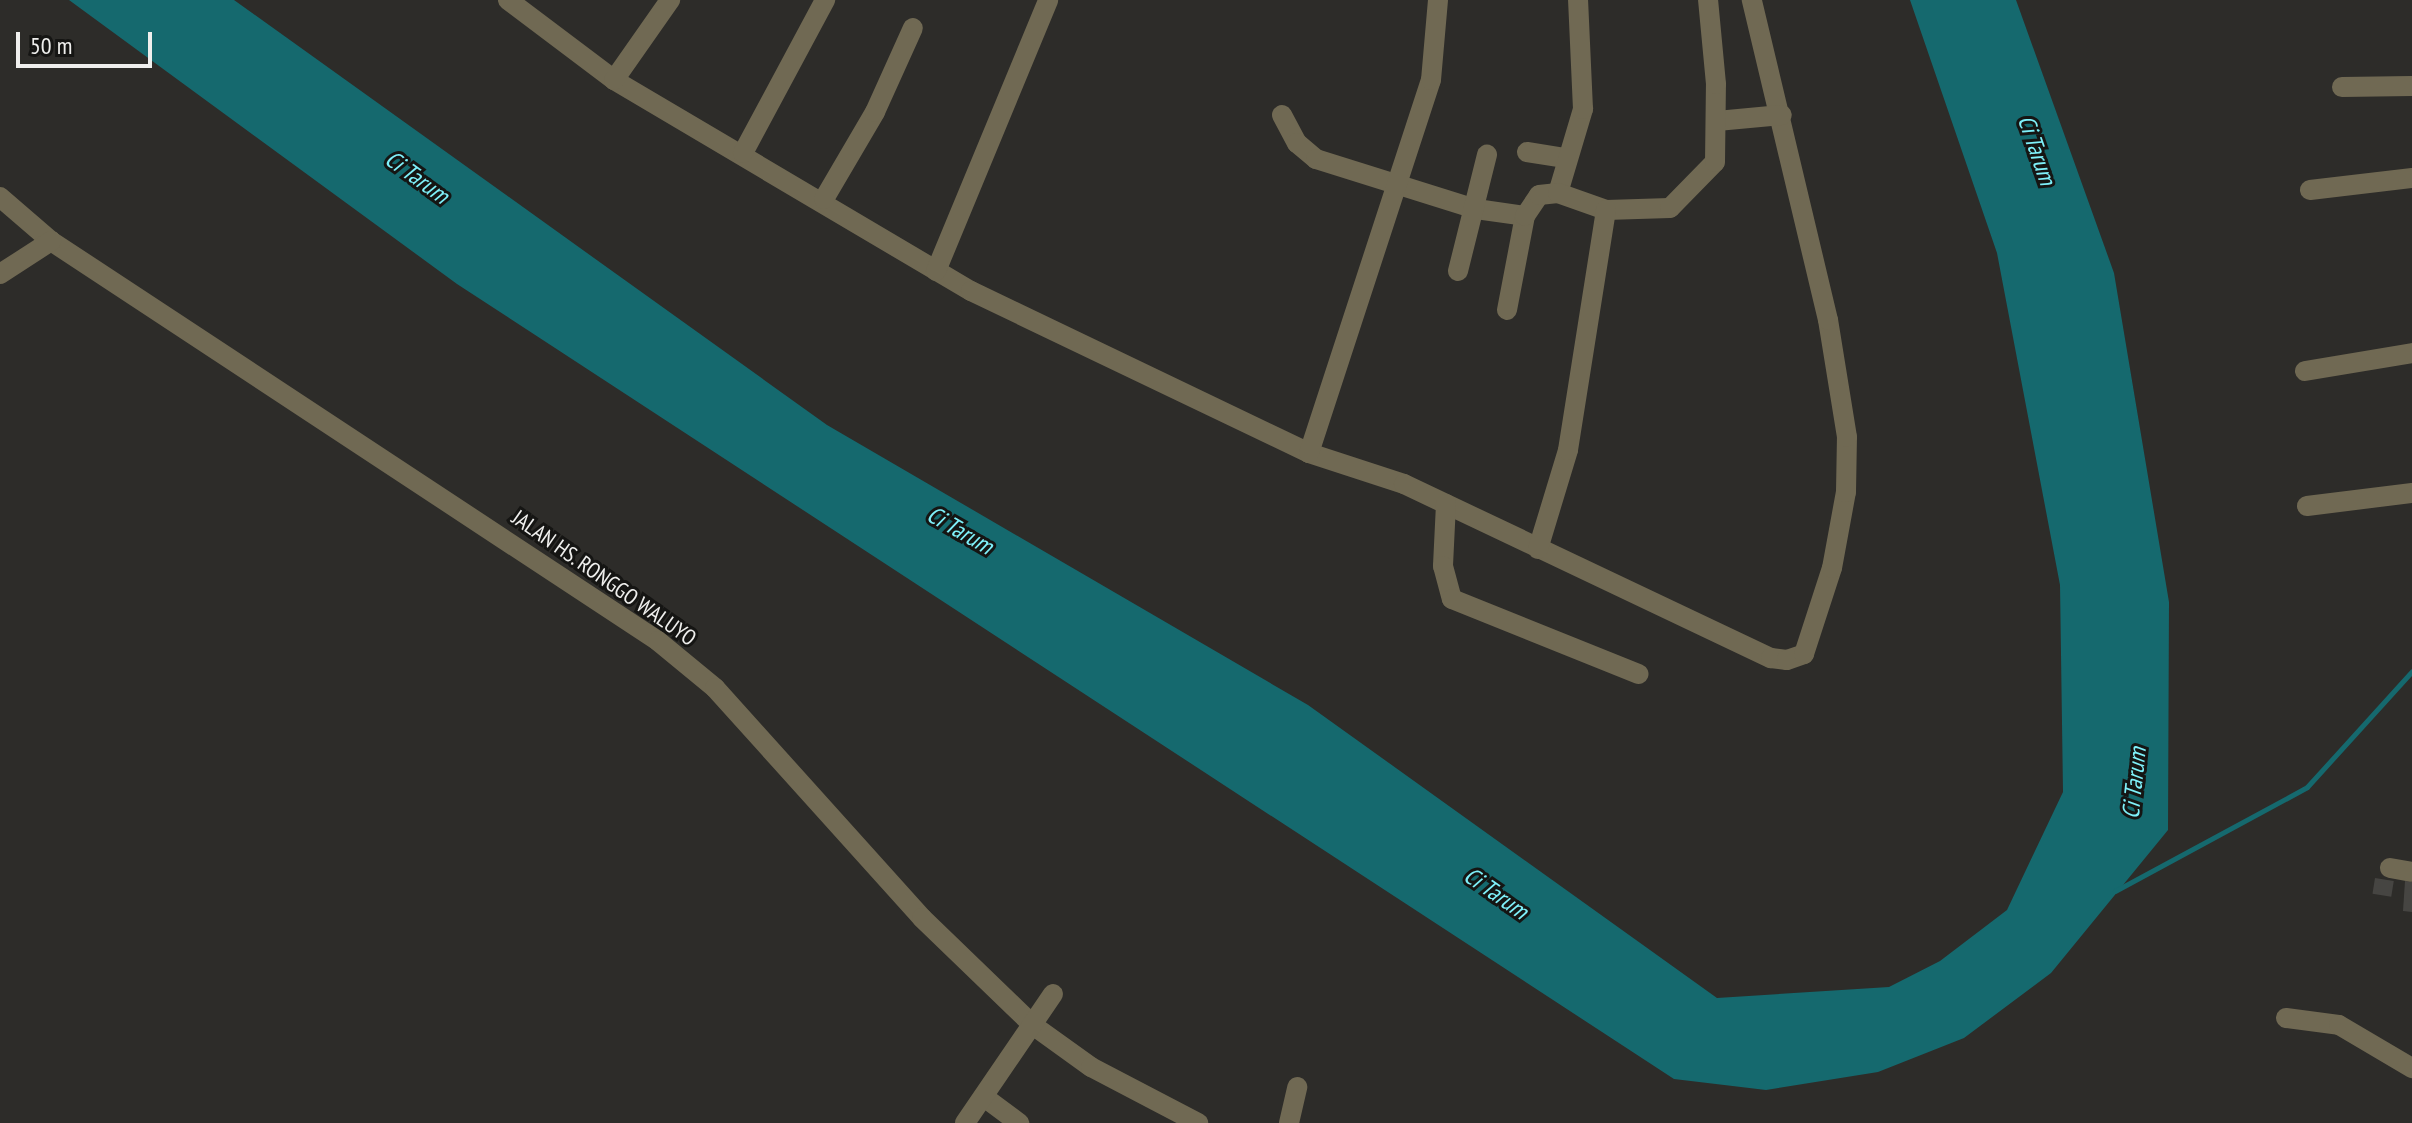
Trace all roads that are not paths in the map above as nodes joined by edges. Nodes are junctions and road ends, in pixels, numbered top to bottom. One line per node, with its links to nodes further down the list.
1 (508, 0): 10 (street)
2 (670, 0): 10 (street)
3 (825, 0): 17 (street)
4 (1048, 0): 30 (street)
5 (1438, 0): 21 (street)
6 (1578, 0): 19 (street)
7 (1708, 0): 15 (street)
8 (1752, 0): 14 (street)
9 (913, 28): 25 (street)
10 (614, 80): 17 (street)
11 (2412, 86): 12 (street)
12 (2342, 87)
13 (1282, 115): 21 (street)
14 (1782, 115): 15 (street); 40 (street)
15 (1717, 121): 27 (street)
16 (1527, 152): 19 (street)
17 (743, 153): 25 (street)
18 (1487, 155): 26 (street)
19 (1566, 158): 23 (street)
20 (2412, 178): 22 (street)
21 (1395, 185): 26 (street); 36 (street)
22 (2310, 190)
23 (1558, 193): 27 (street); 28 (street)
24 (0, 197): 29 (street, JALAN HS. RONGGO WALUYO)
25 (824, 199): 30 (street)
26 (1476, 209): 28 (street); 31 (street)
27 (1606, 210): 40 (street)
28 (1525, 216): 33 (street)
29 (51, 241): 32 (street); 46 (street, JALAN HS. RONGGO WALUYO)
30 (936, 271): 36 (street)
31 (1458, 271)
32 (0, 274)
33 (1507, 310)
34 (2412, 353): 35 (street)
35 (2305, 371)
36 (1309, 453): 38 (street)
37 (2412, 493): 39 (street)
38 (1446, 504): 40 (street); 41 (street)
39 (2307, 506)
40 (1538, 549)
41 (1639, 674)
42 (2390, 868): 43 (street)
43 (2412, 872)
44 (1053, 994): 46 (street)
45 (2286, 1018): 47 (street)
46 (1034, 1026): 49 (street); 52 (street, JALAN HS. RONGGO WALUYO)
47 (2412, 1068)
48 (1297, 1087): 53 (street)
49 (984, 1097): 50 (street); 51 (street)
50 (965, 1123)
51 (1019, 1123)
52 (1198, 1123)
53 (1289, 1123)

